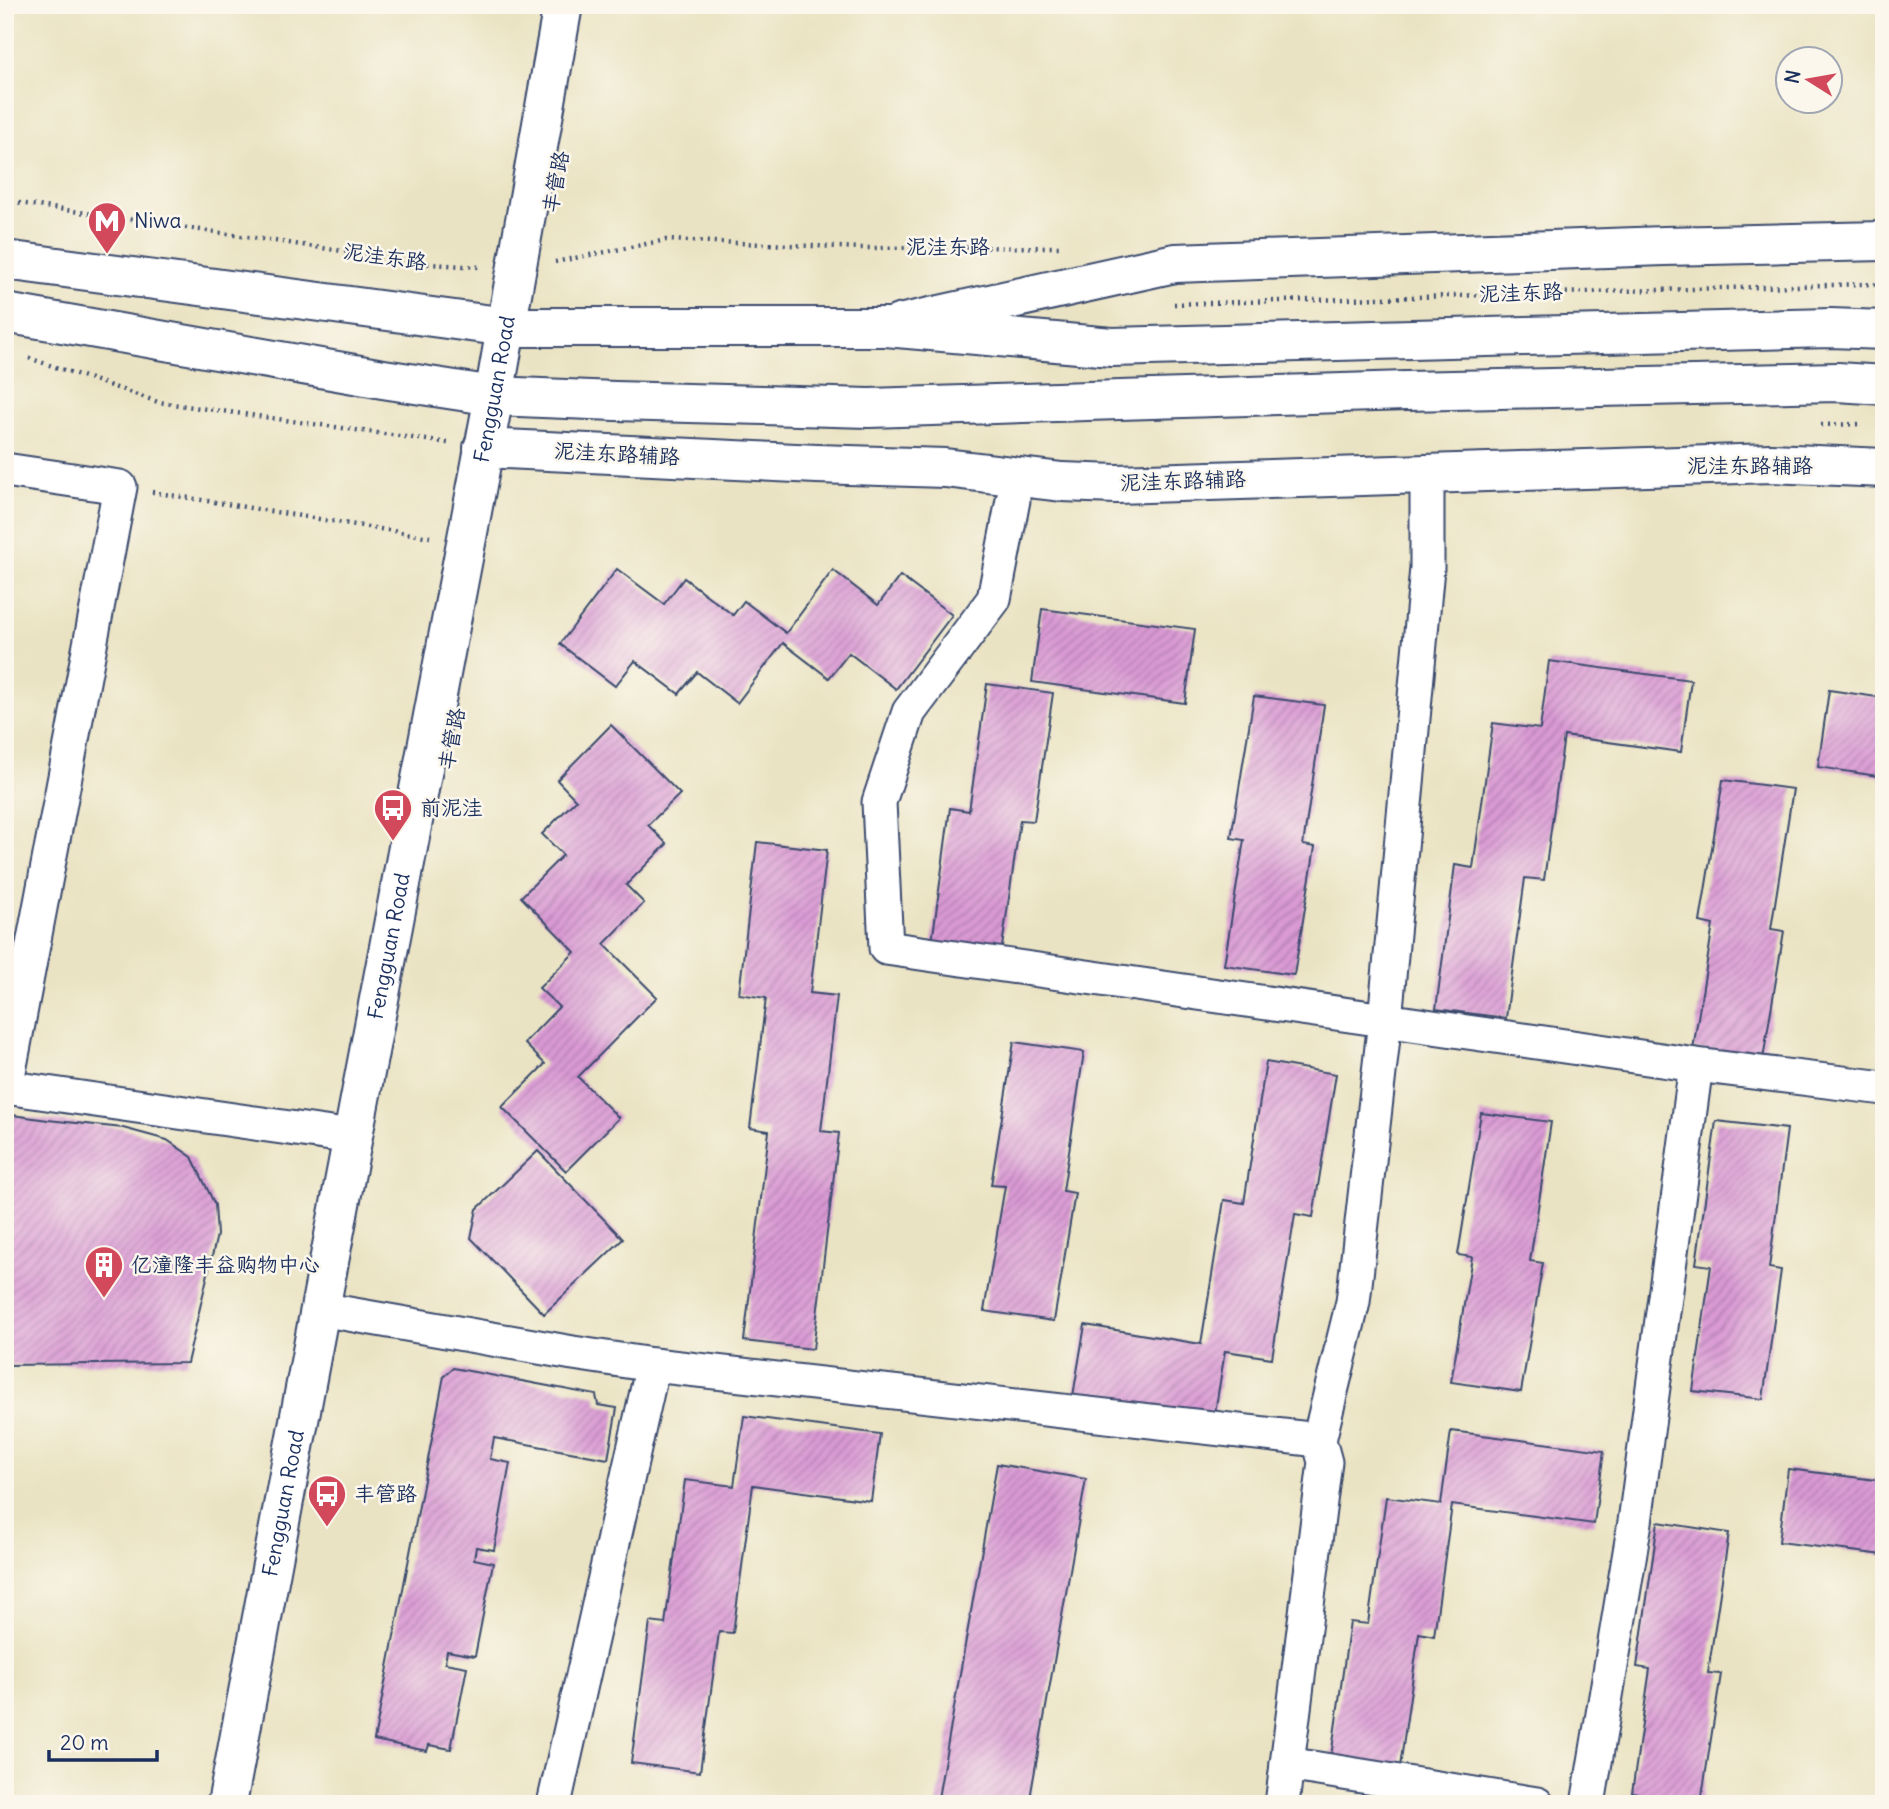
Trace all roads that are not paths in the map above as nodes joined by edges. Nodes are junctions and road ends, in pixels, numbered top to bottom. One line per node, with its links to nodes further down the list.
1 (563, 5): 5 (main road)
2 (589, 5): 5 (main road, 丰管路)
3 (1884, 241): 8 (main road)
4 (5, 260): 7 (main road, 泥洼东路)
5 (528, 267): 7 (main road, 丰管路)
6 (5, 313): 11 (main road)
7 (518, 327): 8 (main road, 泥洼东路); 11 (main road, 丰管路)
8 (886, 327): 9 (main road, 泥洼东路)
9 (1884, 330)
10 (1884, 385): 11 (main road)
11 (505, 396): 12 (main road, 丰管路)
12 (494, 449): 15 (main road, 泥洼东路辅路); 21 (main road, Fengguan Road); 22 (main road, 丰管路)
13 (1884, 468): 15 (main road, 泥洼东路辅路)
14 (5, 470): 19 (street)
15 (1427, 474): 17 (street)
16 (1013, 500): 17 (street)
17 (1385, 1020): 18 (street); 24 (street)
18 (1696, 1065): 20 (street); 31 (street)
19 (6, 1087): 21 (street)
20 (1884, 1088)
21 (352, 1137): 22 (main road, Fengguan Road)
22 (332, 1311): 23 (street); 26 (main road, Fengguan Road); 27 (main road, 丰管路)
23 (653, 1365): 24 (street); 28 (street)
24 (1319, 1440): 25 (street)
25 (1287, 1764): 29 (street); 30 (street)
26 (228, 1804)
27 (255, 1804)
28 (554, 1804)
29 (1282, 1804)
30 (1537, 1804)
31 (1588, 1804)

